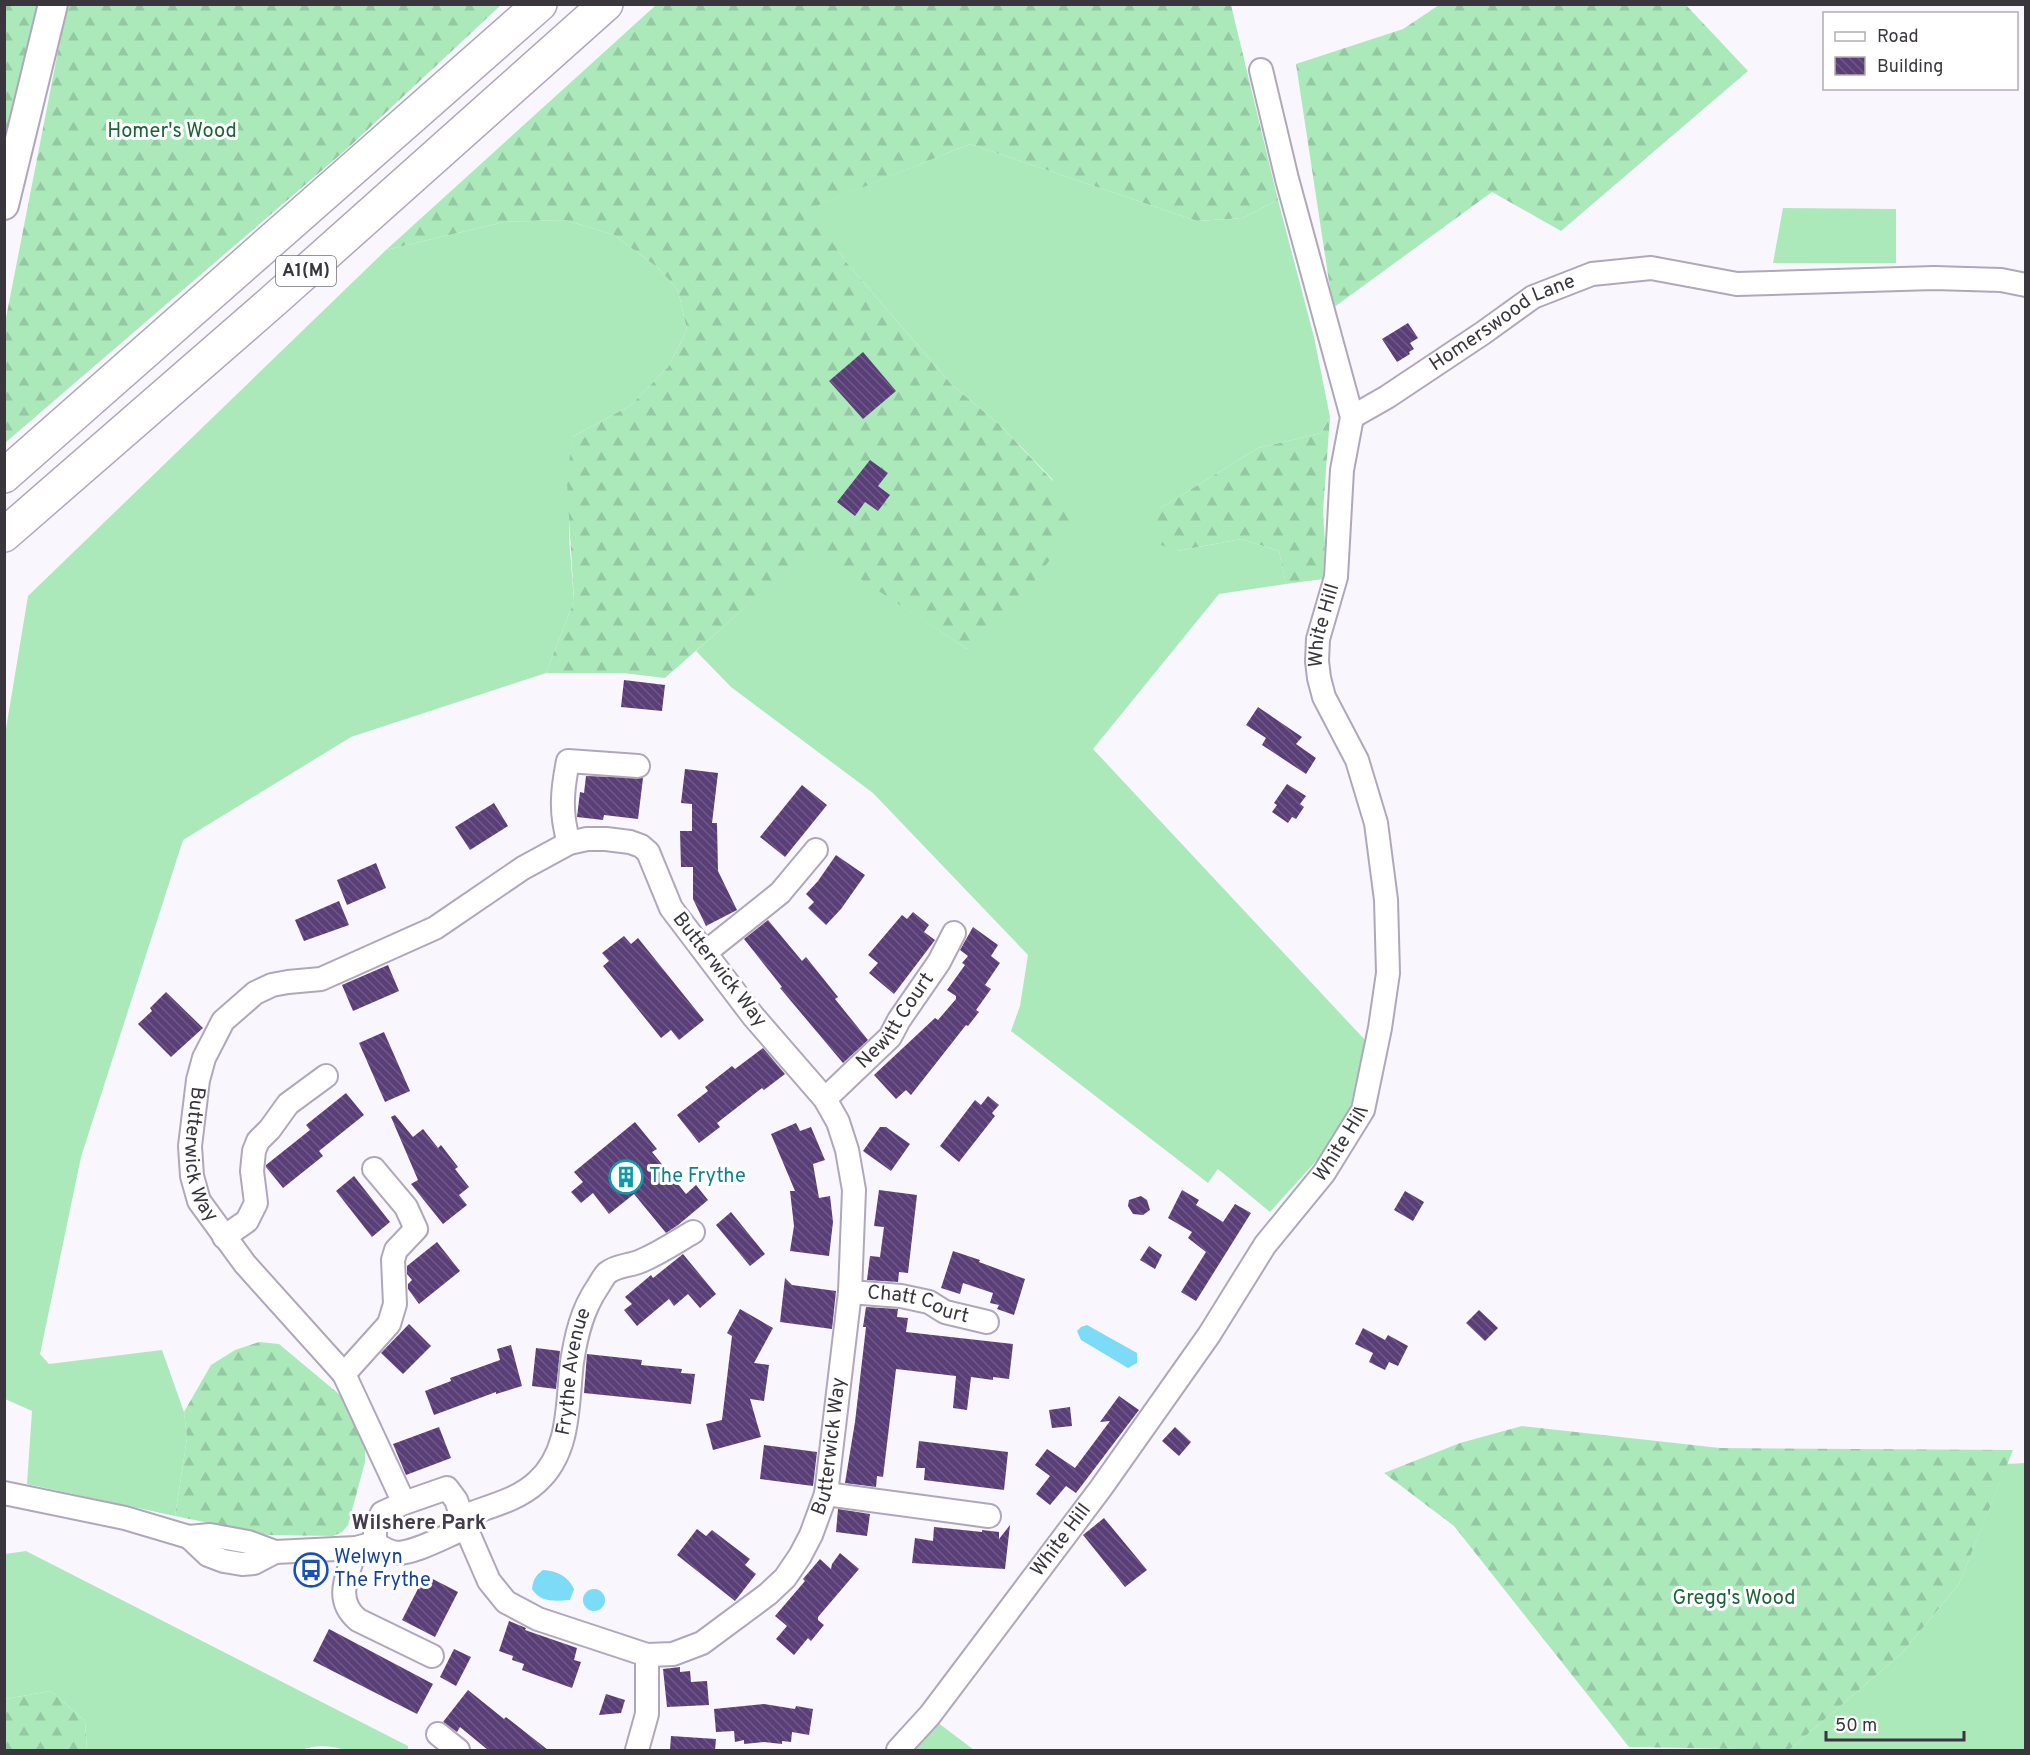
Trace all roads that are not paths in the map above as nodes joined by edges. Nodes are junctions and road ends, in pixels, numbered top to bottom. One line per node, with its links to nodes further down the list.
1 (53, 4): 5 (main road)
2 (540, 4): 8 (highway, A1(M))
3 (606, 4): 9 (highway, A1(M))
4 (1261, 70): 7 (street)
5 (4, 205)
6 (2025, 285): 7 (street, Homerswood Lane)
7 (1352, 417): 34 (street, White Hill)
8 (4, 476)
9 (4, 535)
10 (639, 766): 11 (street)
11 (569, 843): 14 (street, Butterwick Way); 19 (street, Butterwick Way)
12 (816, 850): 14 (street)
13 (954, 933): 16 (street, Newitt Court)
14 (706, 952): 16 (street, Butterwick Way)
15 (326, 1076): 19 (street)
16 (825, 1099): 20 (street, Butterwick Way)
17 (374, 1169): 22 (street)
18 (693, 1232): 27 (street, Frythe Avenue)
19 (224, 1237): 22 (street, Butterwick Way)
20 (850, 1292): 21 (street, Chatt Court); 24 (street, Butterwick Way)
21 (987, 1322)
22 (344, 1374): 25 (street, Butterwick Way)
23 (4, 1493): 28 (street)
24 (826, 1494): 26 (street); 30 (street, Butterwick Way)
25 (404, 1503): 27 (street, Butterwick Way); 28 (street)
26 (989, 1516)
27 (464, 1522): 28 (street, Frythe Avenue); 30 (street, Butterwick Way)
28 (366, 1545): 29 (street)
29 (432, 1656)
30 (647, 1656): 33 (street)
31 (438, 1734): 32 (street)
32 (458, 1750)
33 (638, 1750)
34 (898, 1750)

